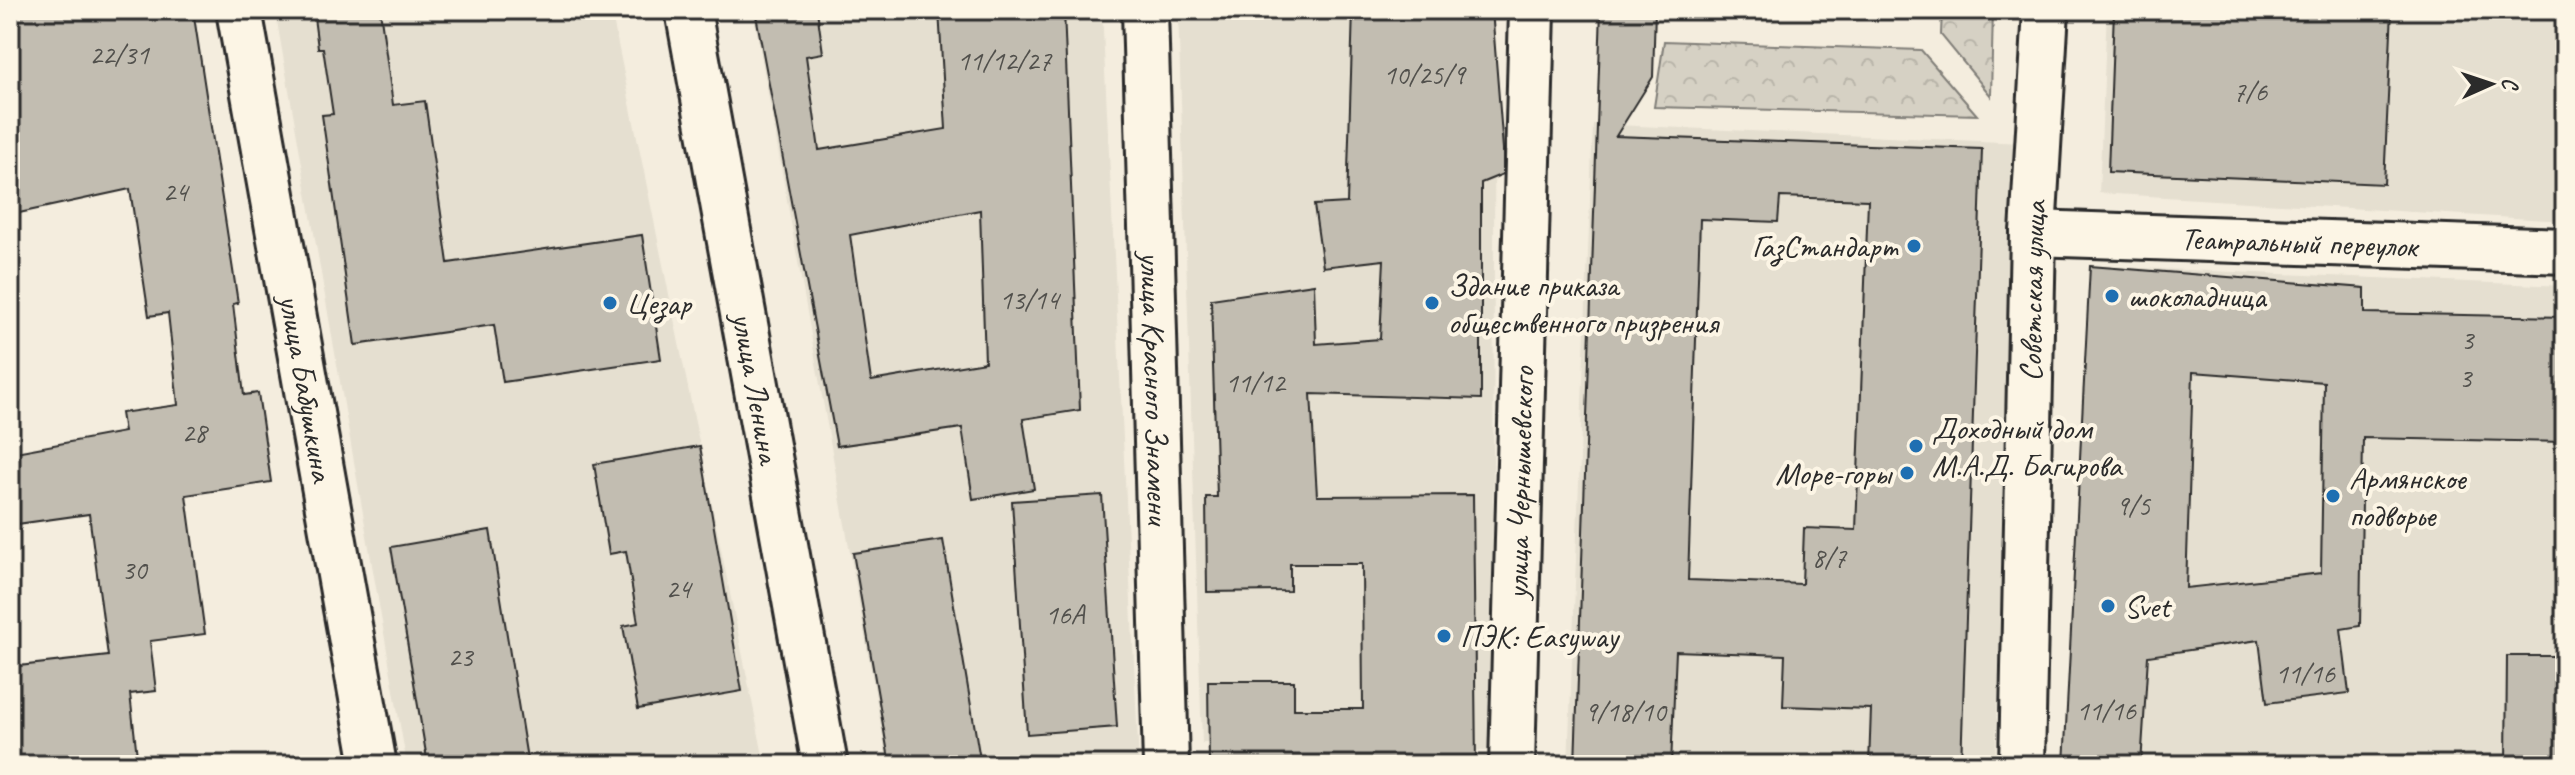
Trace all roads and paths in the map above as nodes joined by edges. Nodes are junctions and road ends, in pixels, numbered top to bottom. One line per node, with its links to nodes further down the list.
1 (239, 10): 8 (street, улица Бабушкина)
2 (688, 10): 9 (street, улица Ленина)
3 (1145, 10): 10 (street, улица Красного Знамени)
4 (1532, 10): 11 (street, улица Чернышевского)
5 (2046, 10): 6 (street, Советская улица)
6 (2033, 233): 7 (street, Театральный переулок); 12 (street, Советская улица)
7 (2565, 251)
8 (374, 765)
9 (825, 765)
10 (1166, 765)
11 (1512, 765)
12 (2022, 765)

